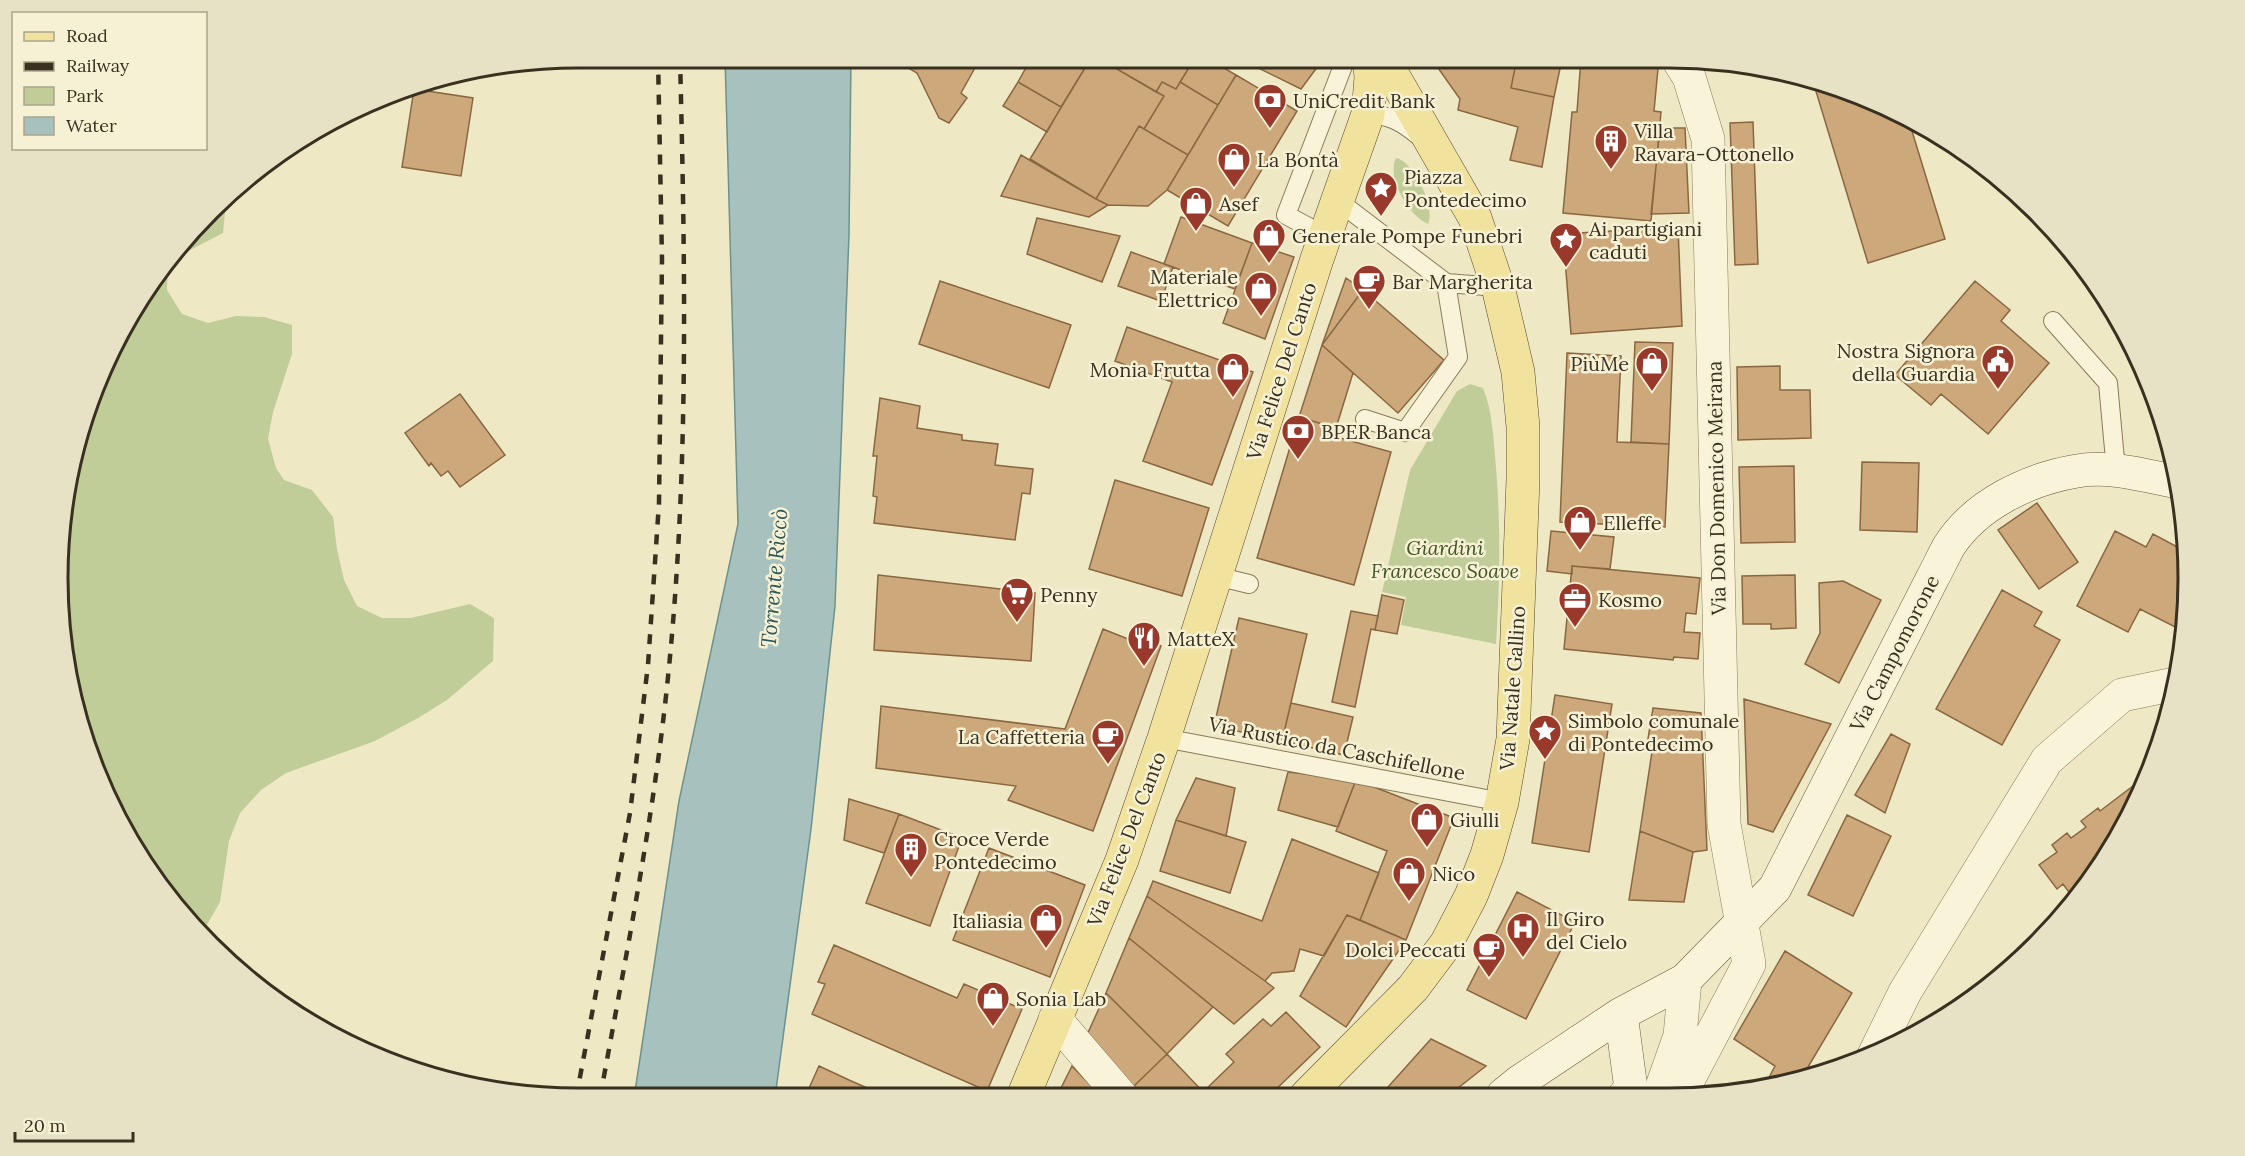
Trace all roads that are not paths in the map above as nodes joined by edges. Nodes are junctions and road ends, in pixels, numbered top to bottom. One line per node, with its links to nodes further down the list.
1 (1342, 68): 8 (lane)
2 (1370, 68): 5 (main road)
3 (1389, 68): 6 (main road)
4 (1684, 69): 20 (street, Via Don Domenico Meirana)
5 (1368, 114): 6 (lane); 7 (main road)
6 (1436, 151): 10 (main road)
7 (1338, 201): 8 (main road, Via Felice Del Canto); 9 (lane)
8 (1325, 236): 15 (main road, Via Felice Del Canto)
9 (1446, 283): 10 (lane); 12 (lane)
10 (1498, 287): 19 (main road, Via Natale Gallino)
11 (2053, 321): 13 (lane)
12 (1365, 419)
13 (2116, 471): 14 (street, Via Campomorone); 20 (street, Via Campomorone)
14 (2168, 480)
15 (1216, 576): 16 (lane); 18 (main road, Via Felice Del Canto)
16 (1249, 584)
17 (2166, 686): 24 (street)
18 (1164, 738): 19 (lane, Via Rustico da Caschifellone); 23 (main road, Via Felice Del Canto)
19 (1502, 802): 28 (main road, Via Natale Gallino)
20 (1742, 923): 21 (street, Via Campomorone); 25 (street)
21 (1685, 980): 22 (street, Via Campomorone); 31 (street)
22 (1621, 1014): 29 (street, Via Campomorone); 30 (street)
23 (1054, 1019): 26 (main road, Via Felice Del Canto); 27 (street)
24 (1881, 1042)
25 (1687, 1087)
26 (1026, 1088)
27 (1114, 1088)
28 (1314, 1088)
29 (1512, 1088)
30 (1631, 1088)
31 (1661, 1088)

